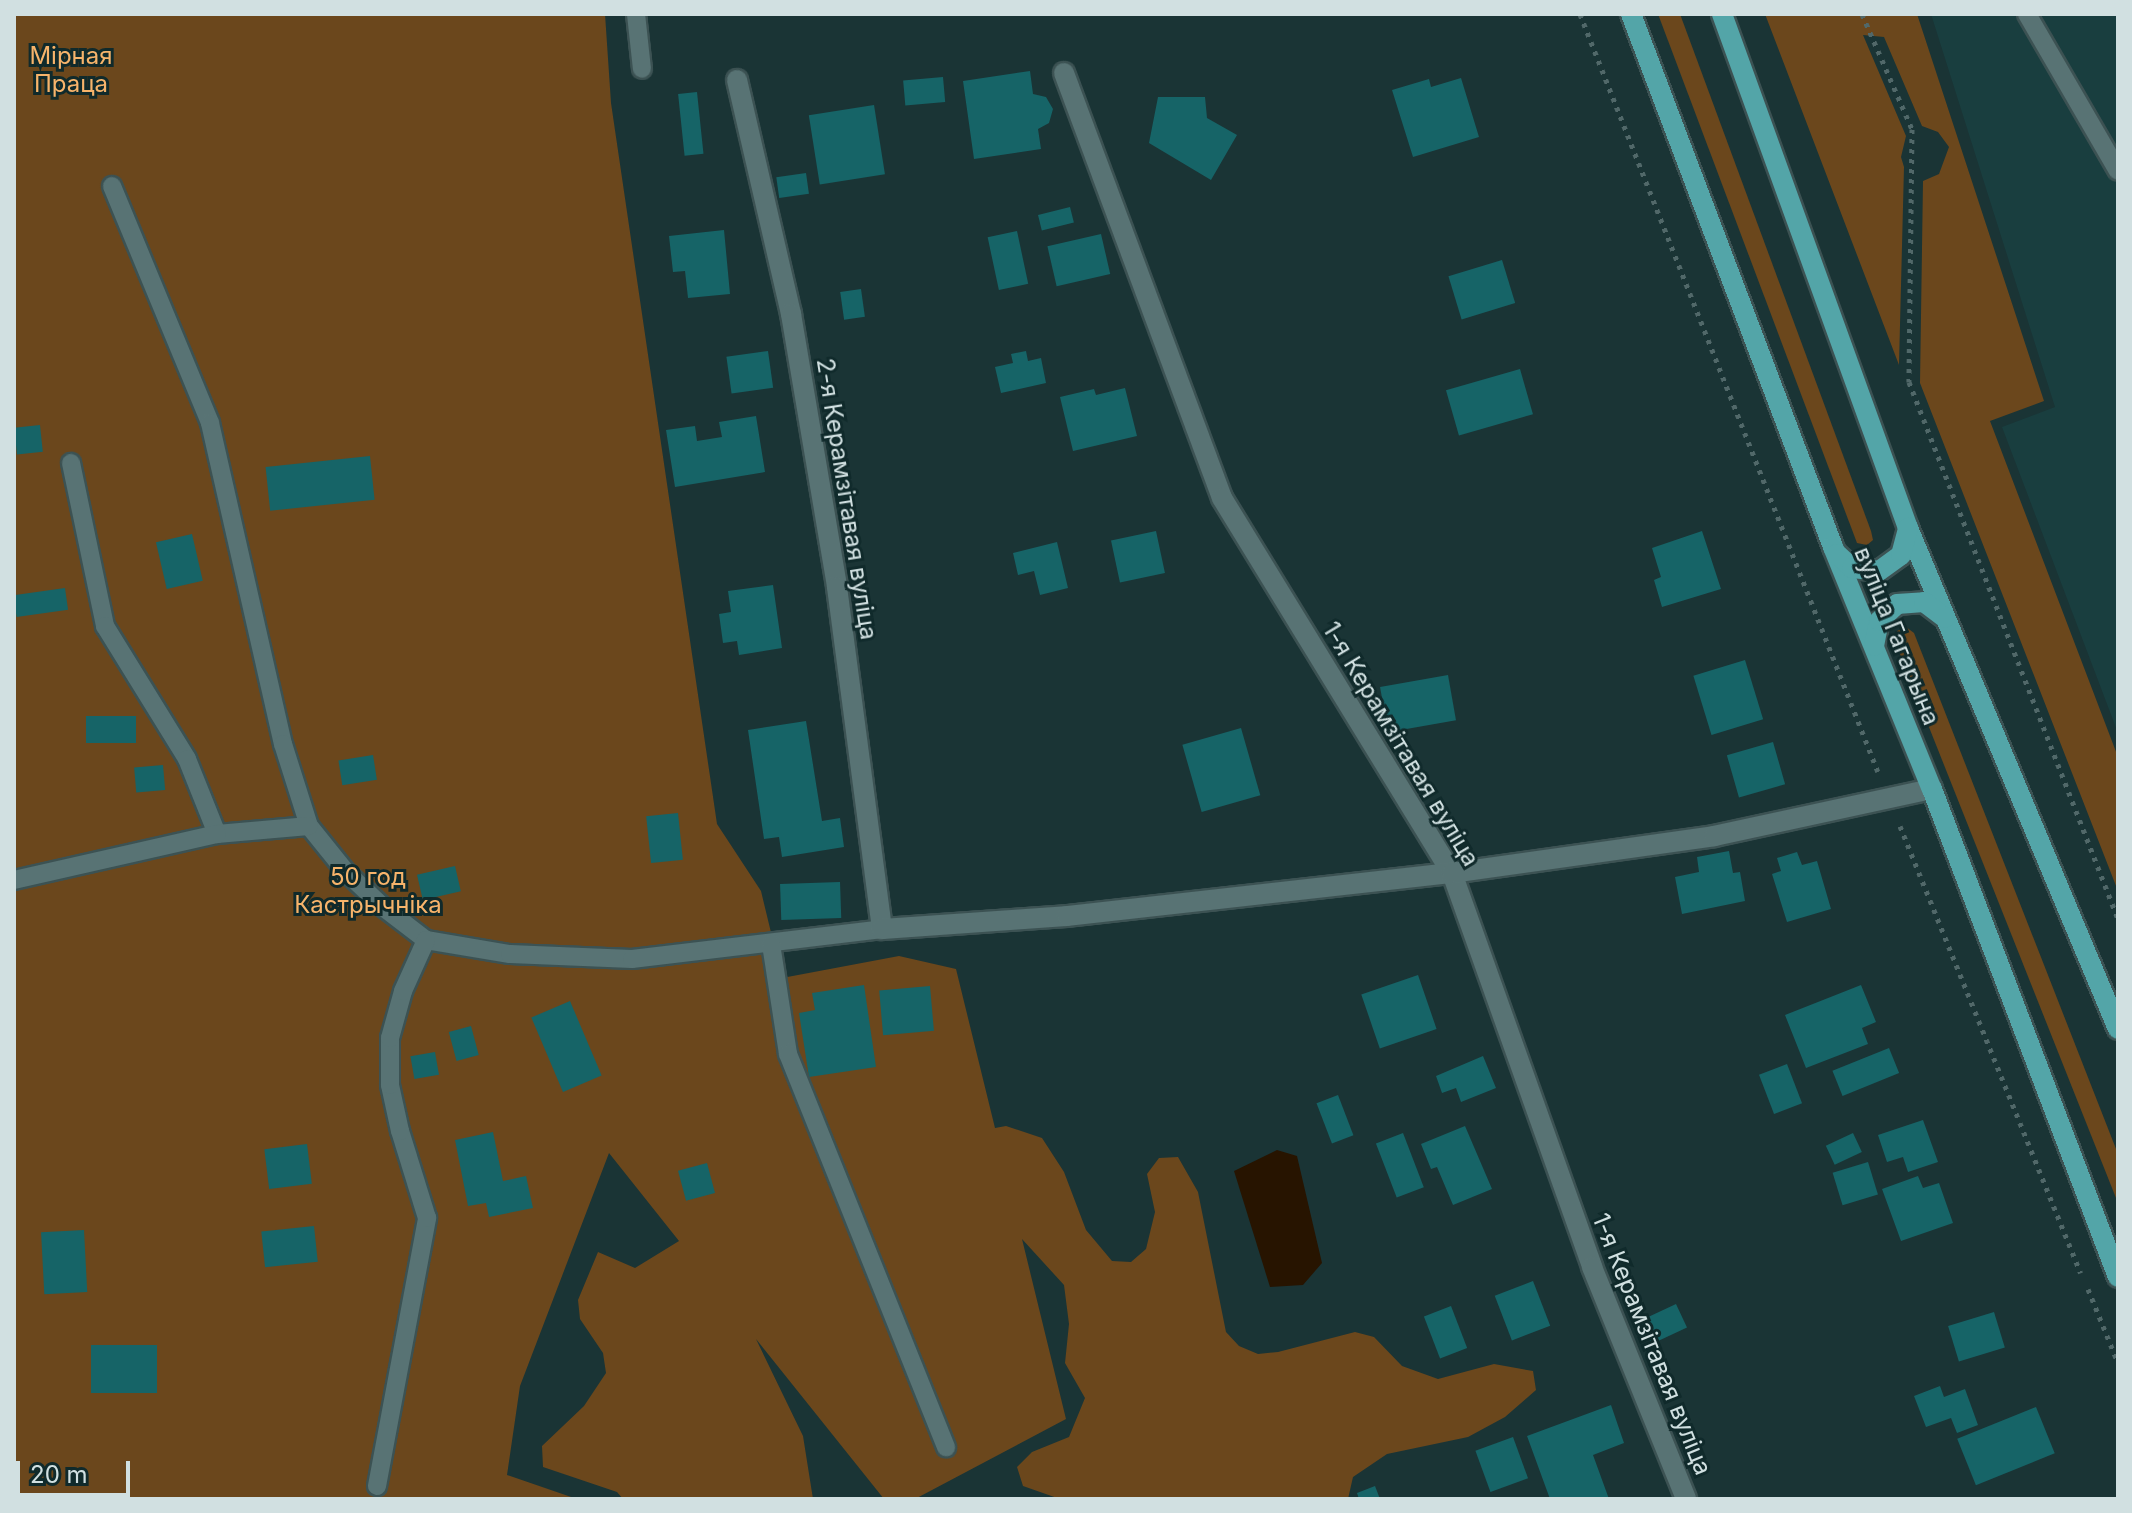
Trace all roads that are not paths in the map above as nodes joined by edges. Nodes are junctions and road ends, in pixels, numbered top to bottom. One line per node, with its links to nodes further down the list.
1 (636, 14): 5 (lane)
2 (1631, 14): 12 (main road, вуліца Гагарына)
3 (1722, 14): 11 (main road, вуліца Гагарына)
4 (2027, 14): 8 (lane)
5 (642, 69)
6 (1064, 73): 18 (street, 1-я Керамзітавая вуліца)
7 (737, 80): 20 (street, 2-я Керамзітавая вуліца)
8 (2118, 171)
9 (112, 186): 16 (lane)
10 (71, 463): 17 (lane)
11 (1908, 528): 12 (main road); 13 (main road, вуліца Гагарына)
12 (1833, 547): 14 (main road, вуліца Гагарына)
13 (1945, 618): 14 (main road); 23 (main road, вуліца Гагарына)
14 (1878, 657): 15 (main road, вуліца Гагарына)
15 (1932, 789): 18 (street); 24 (main road, вуліца Гагарына)
16 (309, 826): 17 (lane); 21 (lane)
17 (217, 834): 19 (lane)
18 (1452, 873): 20 (street); 27 (street, 1-я Керамзітавая вуліца)
19 (14, 880)
20 (882, 929): 22 (lane)
21 (426, 940): 22 (lane); 26 (lane)
22 (771, 944): 25 (lane)
23 (2118, 1029)
24 (2118, 1277)
25 (946, 1447)
26 (377, 1486)
27 (1686, 1499)

